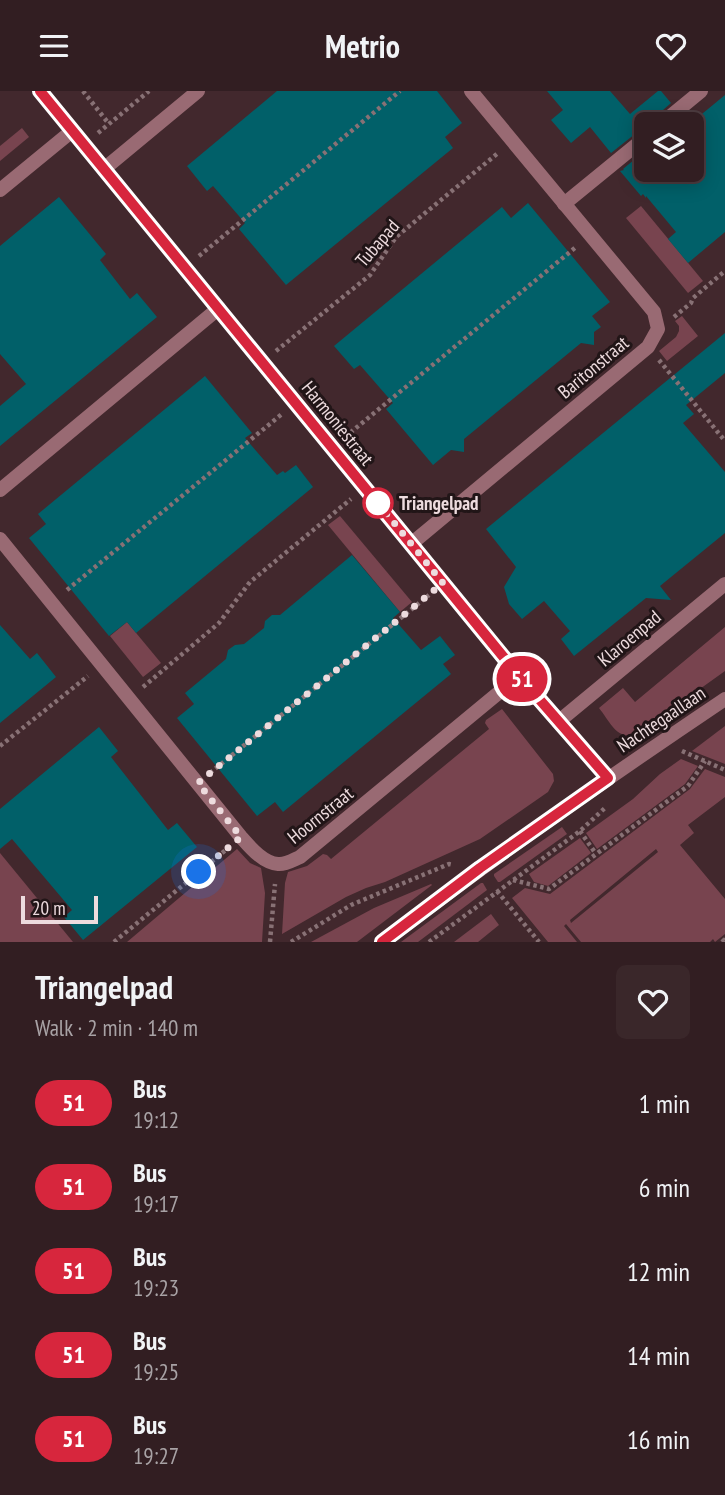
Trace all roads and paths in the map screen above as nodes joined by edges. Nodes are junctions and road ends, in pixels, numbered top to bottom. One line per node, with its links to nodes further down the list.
1 (40, 91): 10 (street, Harmoniestraat)
2 (83, 91): 9 (path)
3 (149, 91): 9 (path)
4 (198, 91): 14 (street)
5 (400, 91): 18 (path)
6 (471, 91): 11 (street)
7 (701, 91): 8 (street)
8 (676, 112)
9 (109, 124): 12 (path)
10 (72, 131): 12 (street, Harmoniestraat); 15 (street)
11 (512, 142): 16 (street); 23 (path, Tubapad)
12 (83, 145): 14 (street, Harmoniestraat)
13 (634, 147): 16 (street)
14 (104, 169): 18 (street, Harmoniestraat)
15 (0, 190)
16 (564, 204): 17 (street)
17 (590, 235): 21 (street); 26 (path)
18 (185, 268): 20 (street, Harmoniestraat)
19 (725, 271): 21 (path)
20 (219, 308): 23 (street, Harmoniestraat); 28 (street)
21 (658, 330): 22 (street, Baritonstraat)
22 (648, 347): 25 (path); 30 (street, Baritonstraat)
23 (263, 362): 24 (street, Harmoniestraat)
24 (296, 402): 26 (street, Harmoniestraat); 33 (path)
25 (725, 441)
26 (333, 447): 27 (street, Harmoniestraat)
27 (365, 487): 30 (street, Harmoniestraat); 36 (path)
28 (0, 490)
29 (0, 539): 33 (street, Hoornstraat)
30 (411, 544): 31 (street, Harmoniestraat)
31 (443, 583): 35 (street, Harmoniestraat); 44 (path)
32 (725, 584): 38 (street, Klaroenpad)
33 (51, 602): 34 (street, Hoornstraat)
34 (102, 664): 36 (street, Hoornstraat); 39 (path)
35 (519, 676): 38 (street, Harmoniestraat); 49 (street, Hoornstraat)
36 (129, 698): 44 (street, Hoornstraat)
37 (725, 699): 43 (street, Nachtegaallaan)
38 (558, 722): 43 (street, Harmoniestraat)
39 (0, 745)
40 (678, 749): 41 (path)
41 (705, 761): 42 (path); 48 (path)
42 (725, 770)
43 (608, 778): 50 (street, Nachtegaallaan)
44 (198, 783): 47 (street, Hoornstraat)
45 (613, 801): 46 (path)
46 (580, 831): 48 (path); 51 (path)
47 (241, 837): 49 (street, Hoornstraat); 53 (path)
48 (596, 854): 51 (path)
49 (277, 864): 54 (path)
50 (480, 868): 52 (path); 55 (path); 56 (street, Nachtegaallaan)
51 (513, 880): 52 (path)
52 (497, 891): 57 (path); 58 (path)
53 (114, 942)
54 (270, 942)
55 (291, 942)
56 (383, 942)
57 (429, 942)
58 (539, 942)

